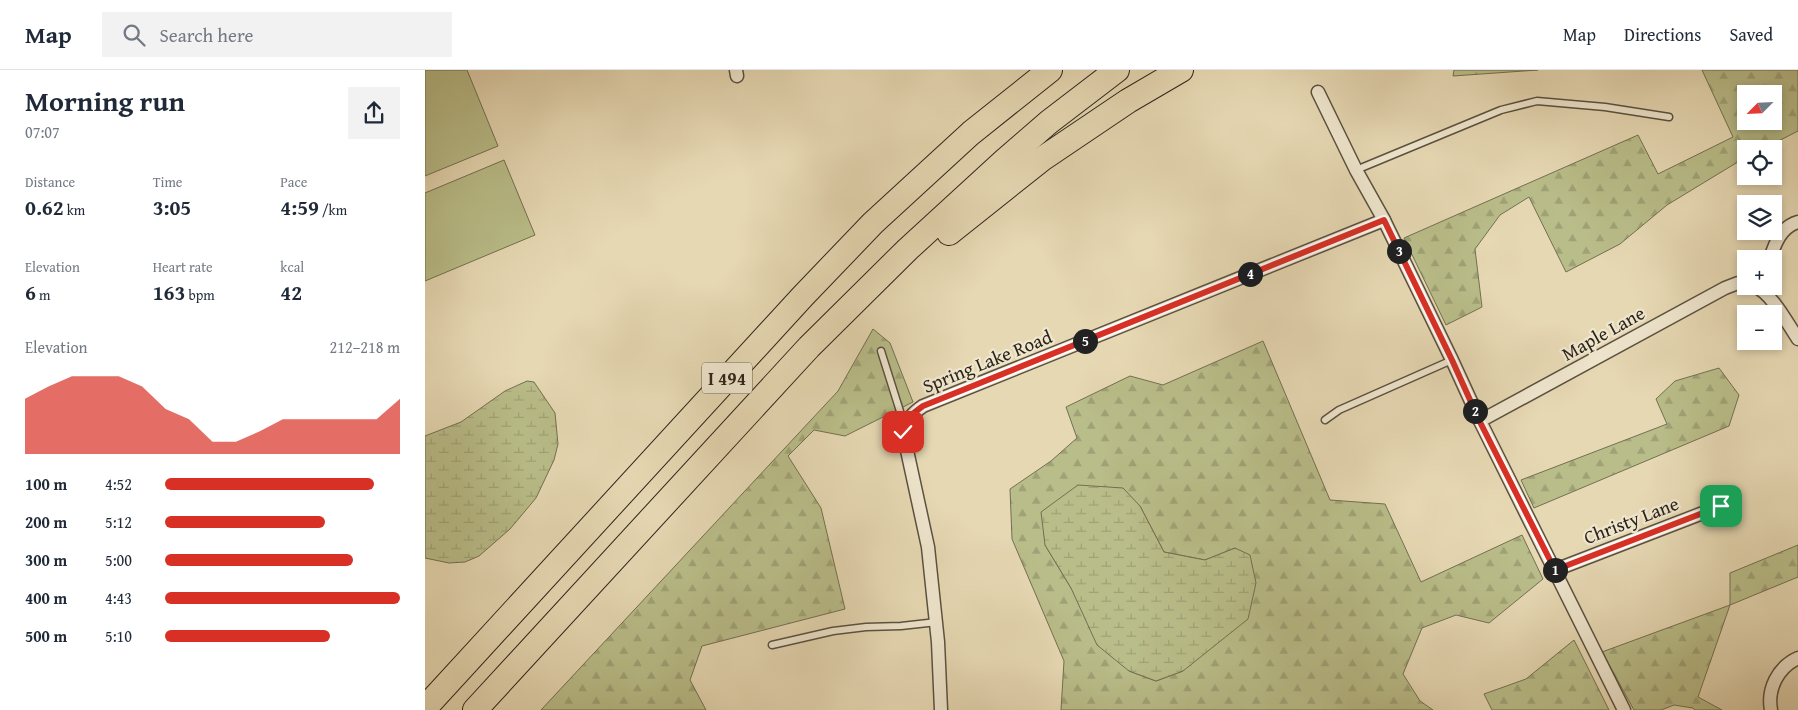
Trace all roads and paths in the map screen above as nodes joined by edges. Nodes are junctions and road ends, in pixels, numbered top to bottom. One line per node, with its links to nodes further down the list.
1 (1026, 70): 8 (highway)
2 (1050, 70): 8 (highway, I 494)
3 (1117, 70): 12 (highway, I 494)
4 (1181, 70): 12 (highway)
5 (1318, 92): 7 (street)
6 (1669, 117): 7 (lane)
7 (1356, 170): 9 (street)
8 (912, 187): 26 (highway, I 494)
9 (1384, 220): 17 (street); 20 (street, Spring Lake Road)
10 (1798, 222): 11 (street)
11 (1773, 250)
12 (879, 278): 27 (highway, I 494)
13 (1737, 283): 19 (street, Maple Lane)
14 (1767, 295): 15 (street)
15 (1798, 339)
16 (881, 351): 20 (lane)
17 (1452, 360): 18 (lane); 19 (street)
18 (1325, 420)
19 (1480, 422): 22 (street)
20 (905, 426): 23 (street)
21 (1721, 506): 22 (street, Christy Lane)
22 (1555, 570): 29 (street)
23 (937, 622): 24 (lane); 28 (street)
24 (772, 645)
25 (1798, 658): 30 (street)
26 (425, 708)
27 (475, 710)
28 (941, 710)
29 (1623, 710)
30 (1771, 710)

